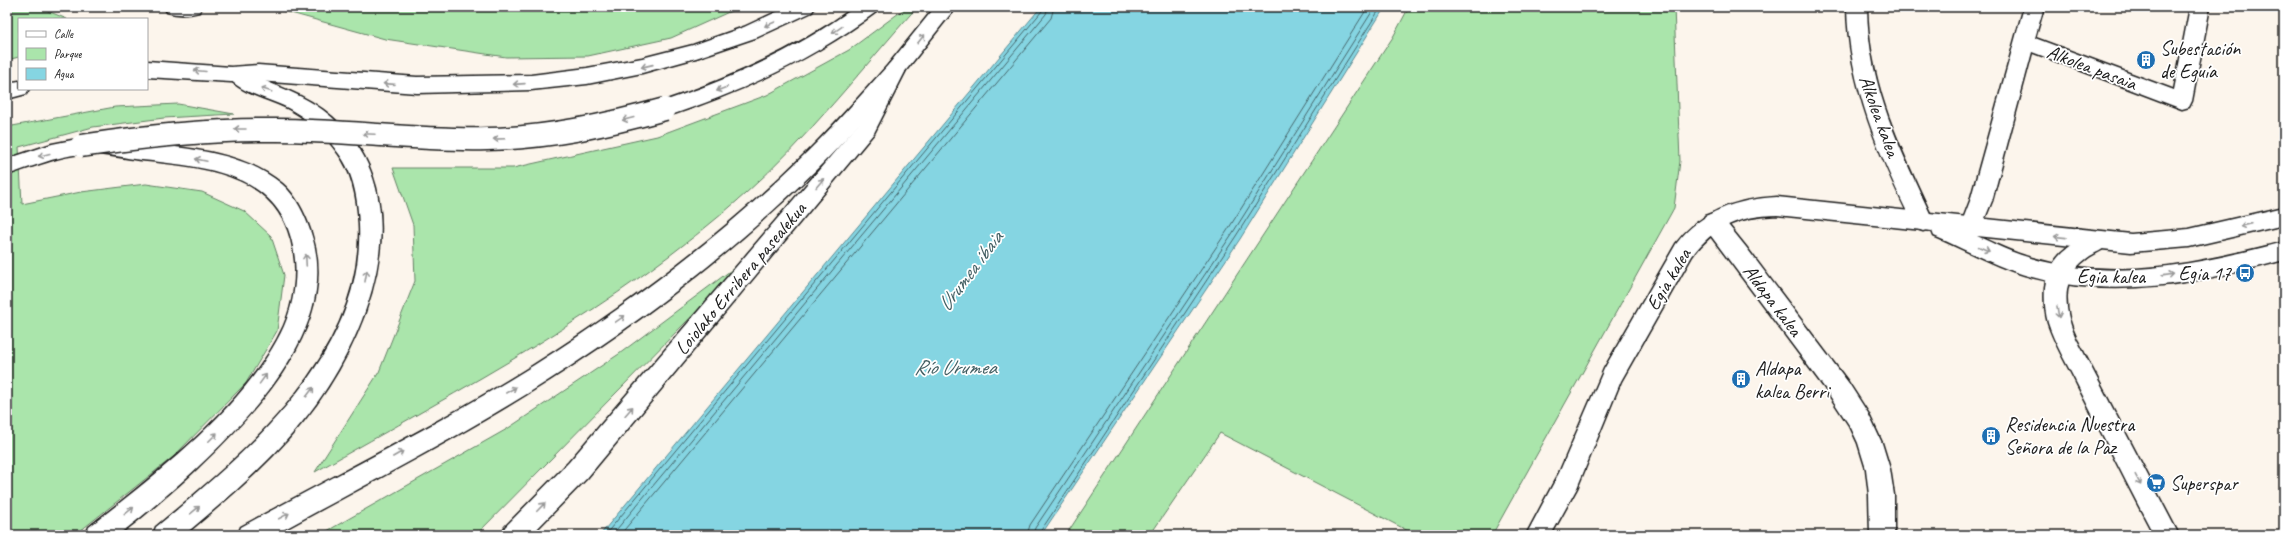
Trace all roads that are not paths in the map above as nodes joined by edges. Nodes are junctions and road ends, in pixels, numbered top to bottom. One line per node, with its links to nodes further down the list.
1 (174, 7): 2 (main road)
2 (192, 7)
3 (805, 7): 12 (main road, one-way to 12)
4 (868, 7): 15 (main road, one-way to 15, bridge)
5 (946, 7): 11 (main road, Loiolako Erribera pasealekua, one-way to 5)
6 (1857, 7): 19 (main road, Alkolea kalea)
7 (2034, 7): 9 (main road, Alkolea pasaia)
8 (2200, 7): 9 (main road, Alkolea pasaia)
9 (2024, 41): 20 (main road, Alkolea pasaia)
10 (148, 69): 12 (main road, one-way to 10)
11 (896, 69): 26 (main road, one-way to 11); 27 (main road, Loiolako Erribera pasealekua, one-way to 11)
12 (238, 76): 25 (main road, one-way to 12)
13 (18, 89): 14 (main road)
14 (7, 91)
15 (81, 146): 16 (main road, one-way to 16); 24 (main road, one-way to 15, bridge)
16 (7, 166)
17 (2284, 216): 21 (main road, Egia kalea, one-way to 21)
18 (1713, 222): 19 (main road, Egia kalea); 28 (main road, Egia kalea); 29 (main road, Aldapa kalea)
19 (1923, 222): 20 (main road, Egia kalea); 23 (main road, Egia kalea, one-way to 23)
20 (1971, 227): 21 (main road, Egia kalea, one-way to 20)
21 (2099, 241): 23 (main road)
22 (2284, 251): 23 (main road, Egia kalea, one-way to 22)
23 (2060, 274): 30 (main road, one-way to 30)
24 (98, 535)
25 (165, 535)
26 (250, 535)
27 (514, 535)
28 (1538, 535)
29 (1882, 535)
30 (2167, 535)

